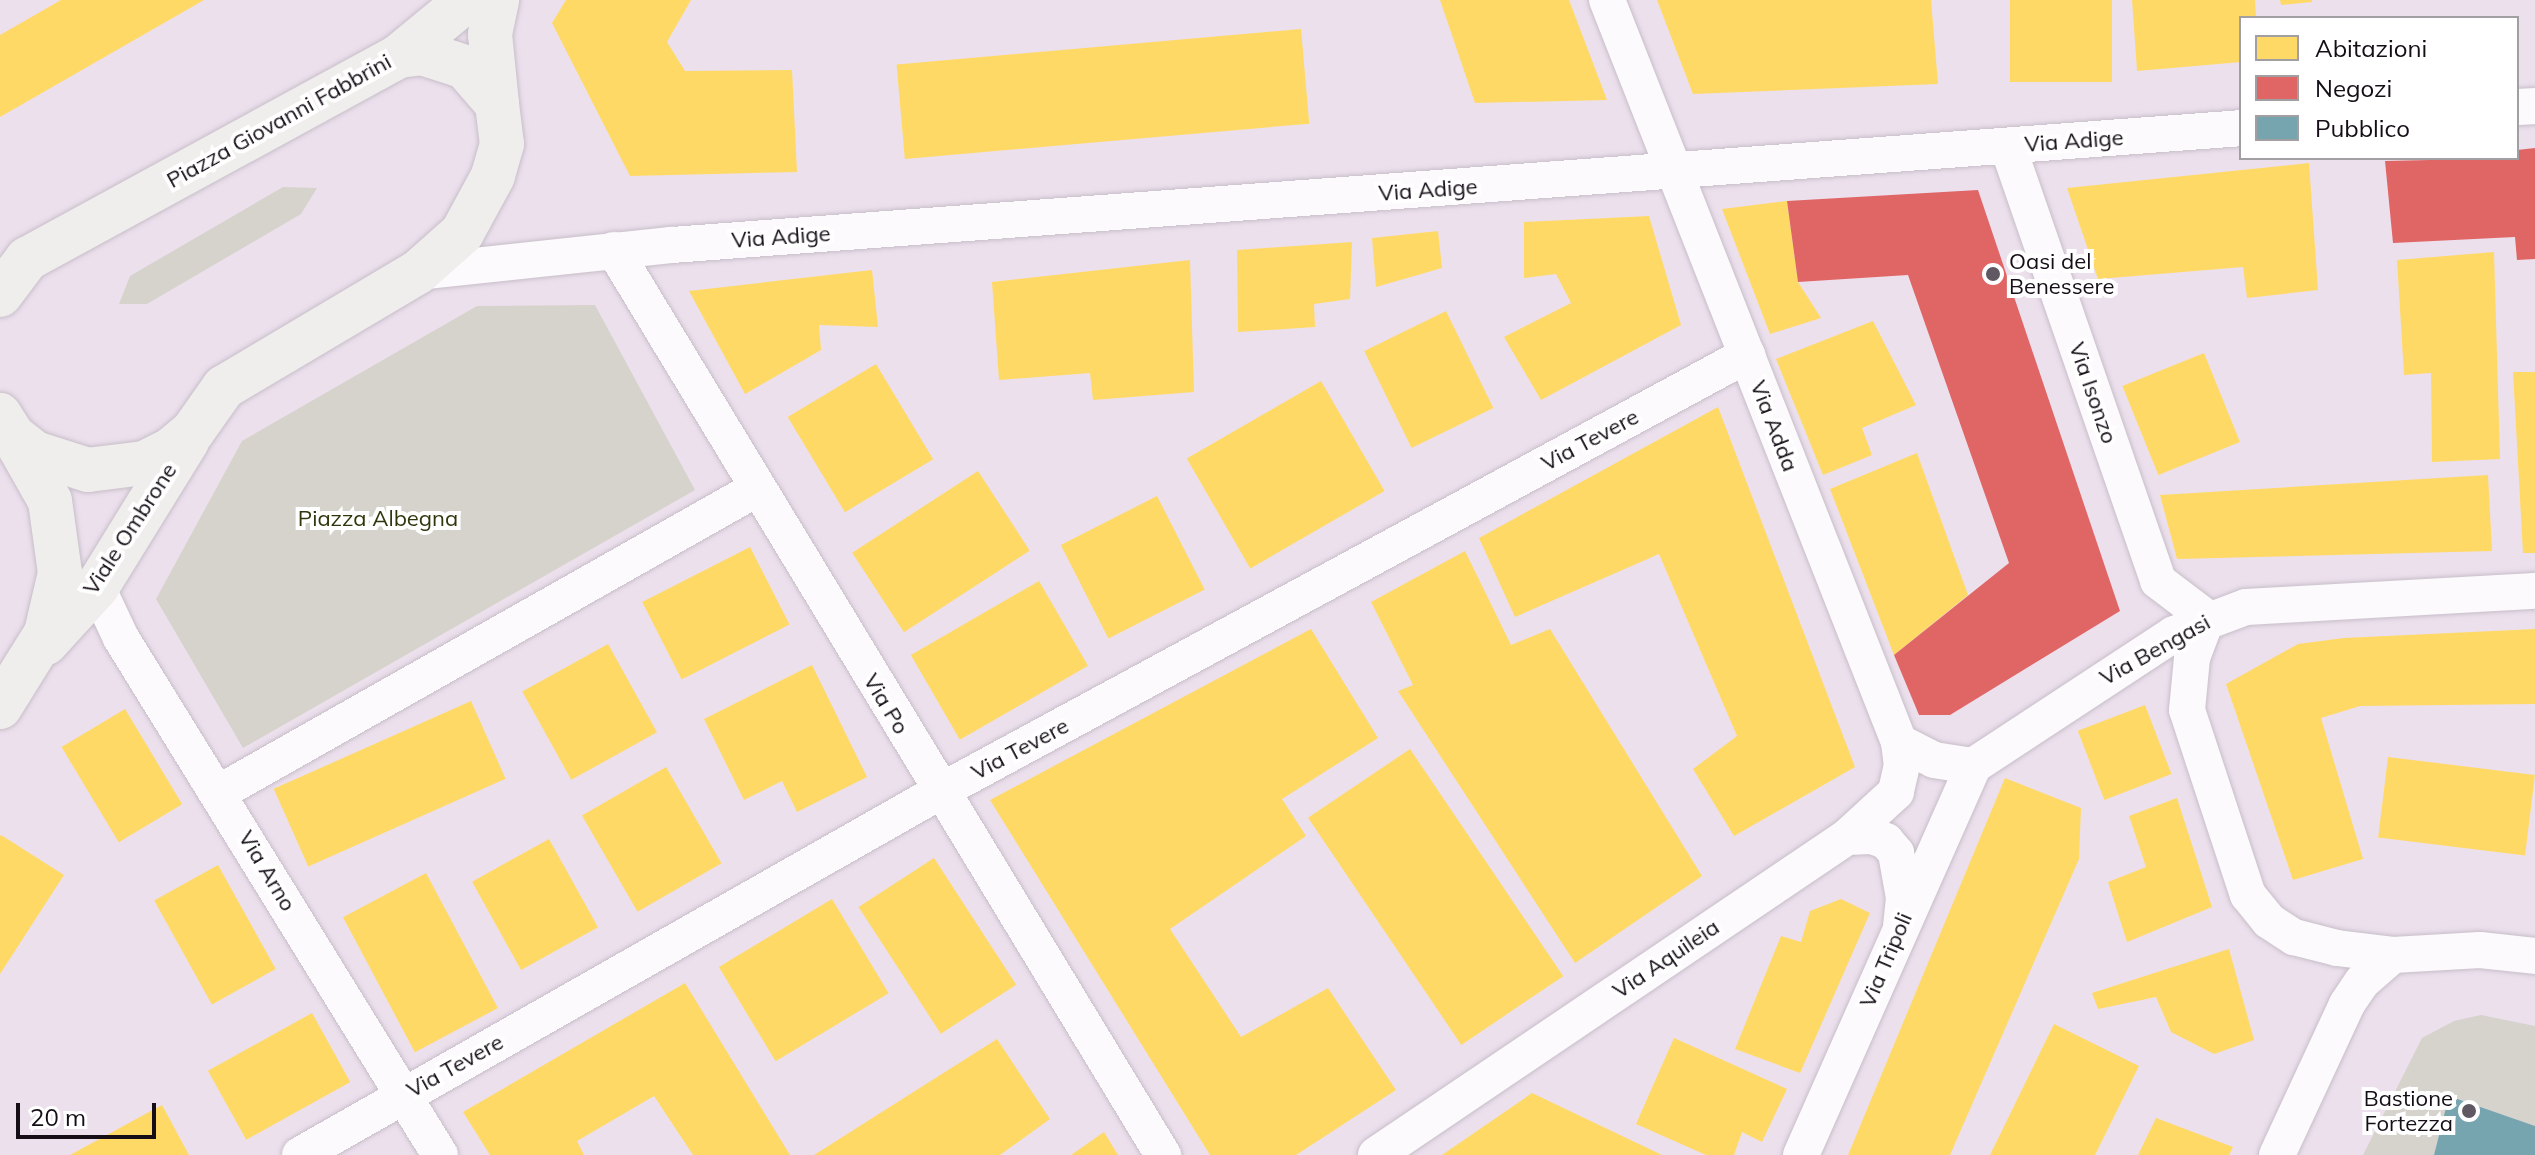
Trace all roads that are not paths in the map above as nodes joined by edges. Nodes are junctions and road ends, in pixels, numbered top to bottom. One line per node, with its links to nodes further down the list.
1 (467, 0): 4 (main road)
2 (497, 0): 5 (main road)
3 (1607, 0): 8 (street, Via Adda)
4 (414, 32): 5 (main road, Piazza Giovanni Fabbrini); 10 (main road, Piazza Giovanni Fabbrini)
5 (497, 104): 11 (main road)
6 (2239, 128): 7 (street, Via Adige)
7 (2008, 147): 8 (street, Via Adige); 19 (street, Via Isonzo)
8 (1676, 171): 9 (street, Via Adige); 13 (street, Via Adda)
9 (614, 250): 11 (street, Via Adige); 16 (street, Via Po)
10 (13, 263): 12 (main road, Piazza Giovanni Fabbrini)
11 (418, 272): 15 (main road)
12 (0, 295)
13 (1747, 355): 22 (street, Via Adda); 25 (street, Via Tevere)
14 (6, 426): 15 (main road); 20 (main road, Viale Ombrone)
15 (193, 431): 17 (main road, Viale Ombrone)
16 (758, 488): 24 (street); 25 (street, Via Po)
17 (97, 587): 20 (main road, Viale Ombrone); 24 (street, Via Arno)
18 (2535, 591): 19 (street, Via Bengasi)
19 (2207, 618): 23 (street, Via Bengasi); 28 (street)
20 (31, 660): 21 (main road, Viale Ombrone)
21 (0, 707)
22 (1899, 742): 23 (street); 26 (street, Via Adda)
23 (1973, 766): 27 (street, Via Tripoli)
24 (220, 792): 30 (street, Via Arno)
25 (939, 792): 30 (street, Via Tevere); 33 (street, Via Po)
26 (1847, 837): 27 (street); 34 (street, Via Aquileia)
27 (1901, 927): 35 (street, Via Tripoli)
28 (2393, 955): 29 (street); 36 (street)
29 (2535, 956)
30 (403, 1095): 31 (street, Via Tevere); 32 (street, Via Arno)
31 (300, 1155)
32 (440, 1155)
33 (1163, 1155)
34 (1376, 1155)
35 (1801, 1155)
36 (2277, 1155)

